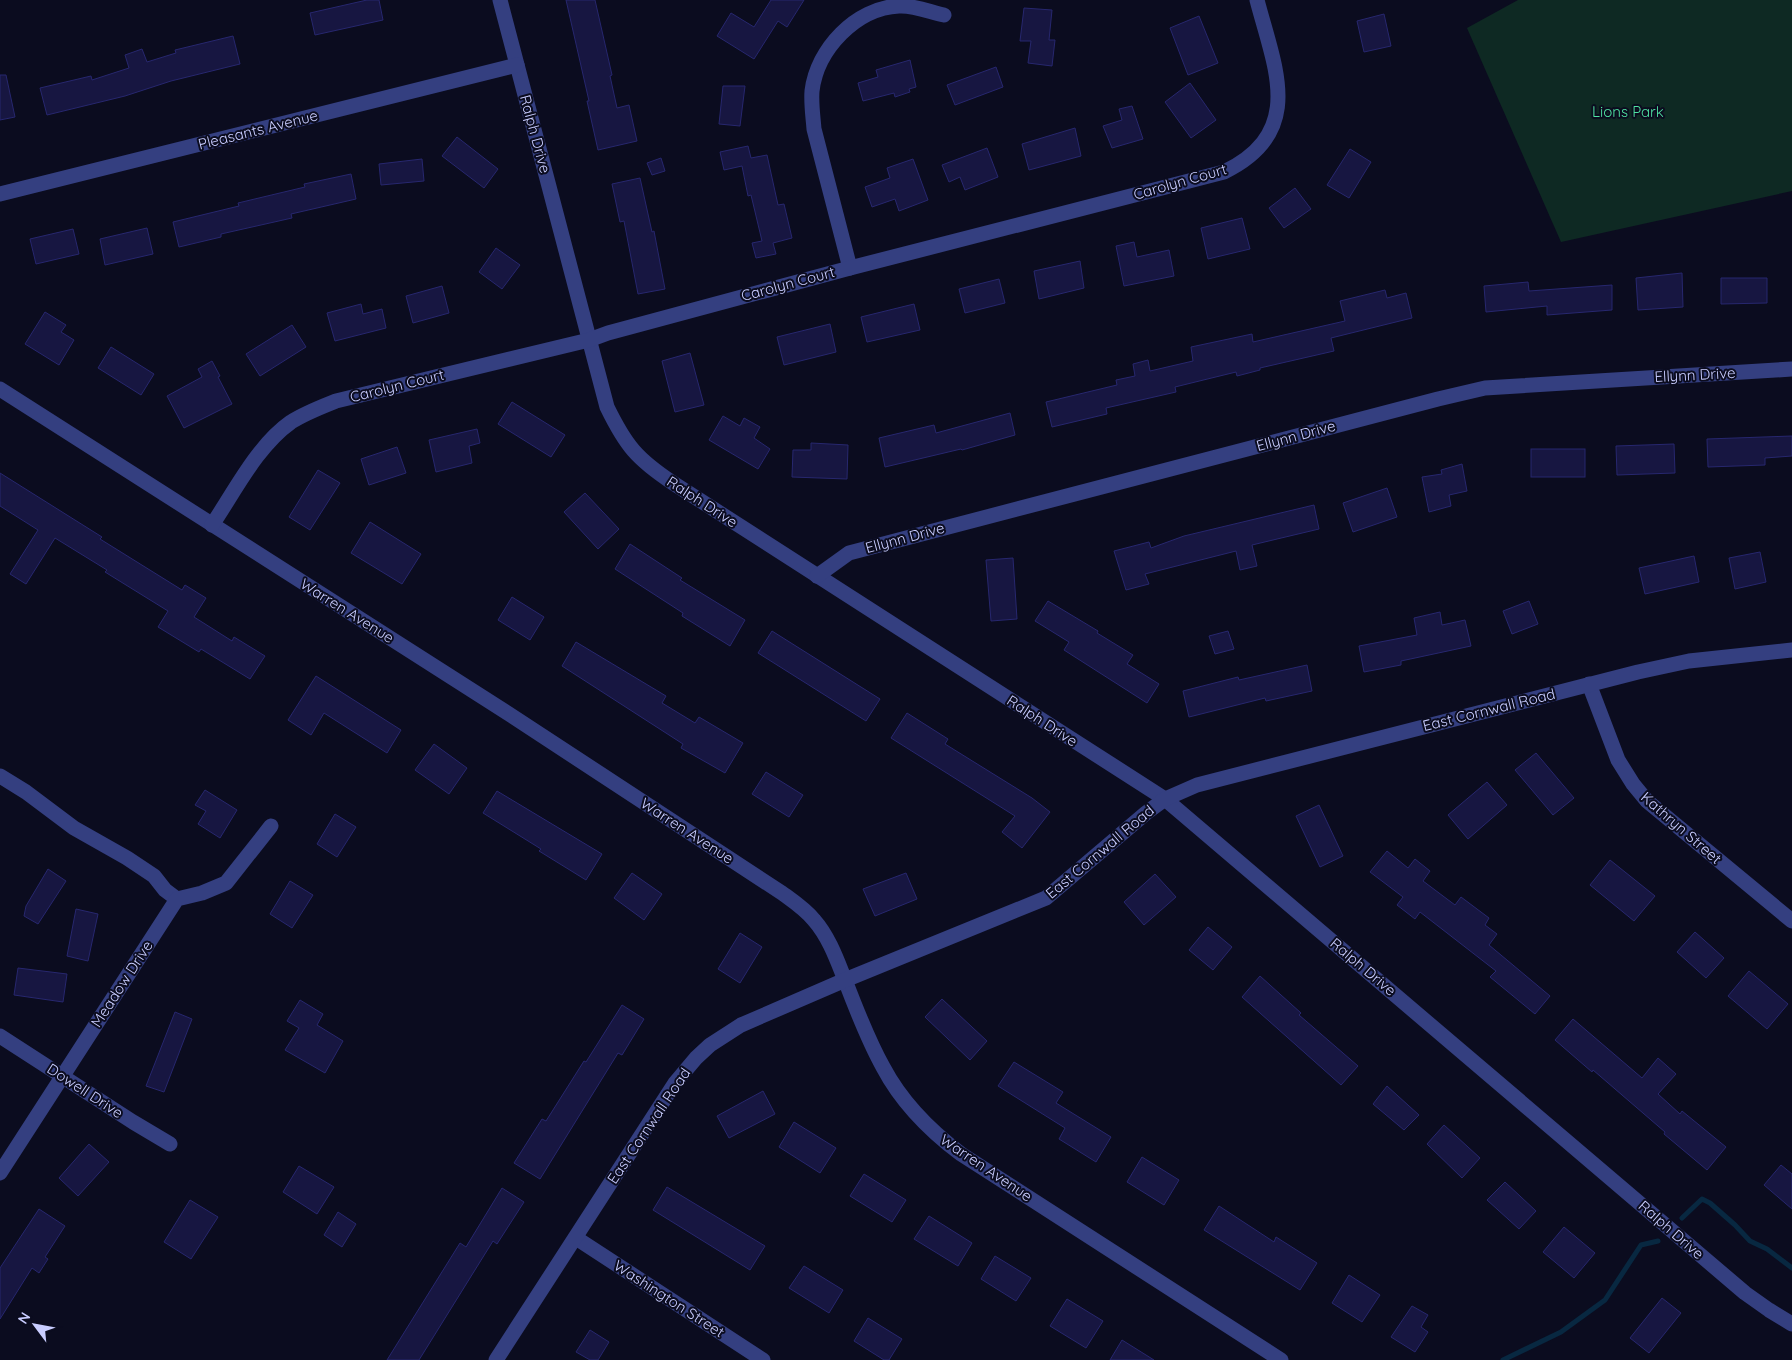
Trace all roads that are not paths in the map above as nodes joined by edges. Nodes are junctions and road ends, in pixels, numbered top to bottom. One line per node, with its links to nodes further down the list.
1 (500, 0): 4 (street, Ralph Drive)
2 (1257, 0): 6 (street, Carolyn Court)
3 (944, 14): 6 (street)
4 (517, 65): 5 (street, Pleasants Avenue); 7 (street, Ralph Drive)
5 (0, 194)
6 (850, 268): 7 (street, Carolyn Court)
7 (589, 340): 10 (street, Carolyn Court); 11 (street, Ralph Drive)
8 (1792, 369): 11 (street, Ellynn Drive)
9 (0, 389): 10 (street, Warren Avenue)
10 (212, 525): 19 (street, Warren Avenue)
11 (817, 576): 15 (street, Ralph Drive)
12 (1792, 650): 13 (street, East Cornwall Road)
13 (1589, 684): 15 (street, East Cornwall Road); 18 (street, Kathryn Street)
14 (0, 776): 17 (street)
15 (1165, 799): 19 (street, East Cornwall Road); 25 (street, Ralph Drive)
16 (271, 826): 17 (street)
17 (177, 899): 21 (street, Meadow Drive)
18 (1792, 921)
19 (845, 980): 24 (street, East Cornwall Road); 28 (street, Warren Avenue)
20 (0, 1036): 21 (street, Dowell Drive)
21 (63, 1077): 22 (street, Dowell Drive); 23 (street, Meadow Drive)
22 (170, 1144)
23 (0, 1173)
24 (576, 1238): 26 (street, East Cornwall Road); 27 (street, Washington Street)
25 (1792, 1324)
26 (496, 1360)
27 (763, 1360)
28 (1281, 1360)

